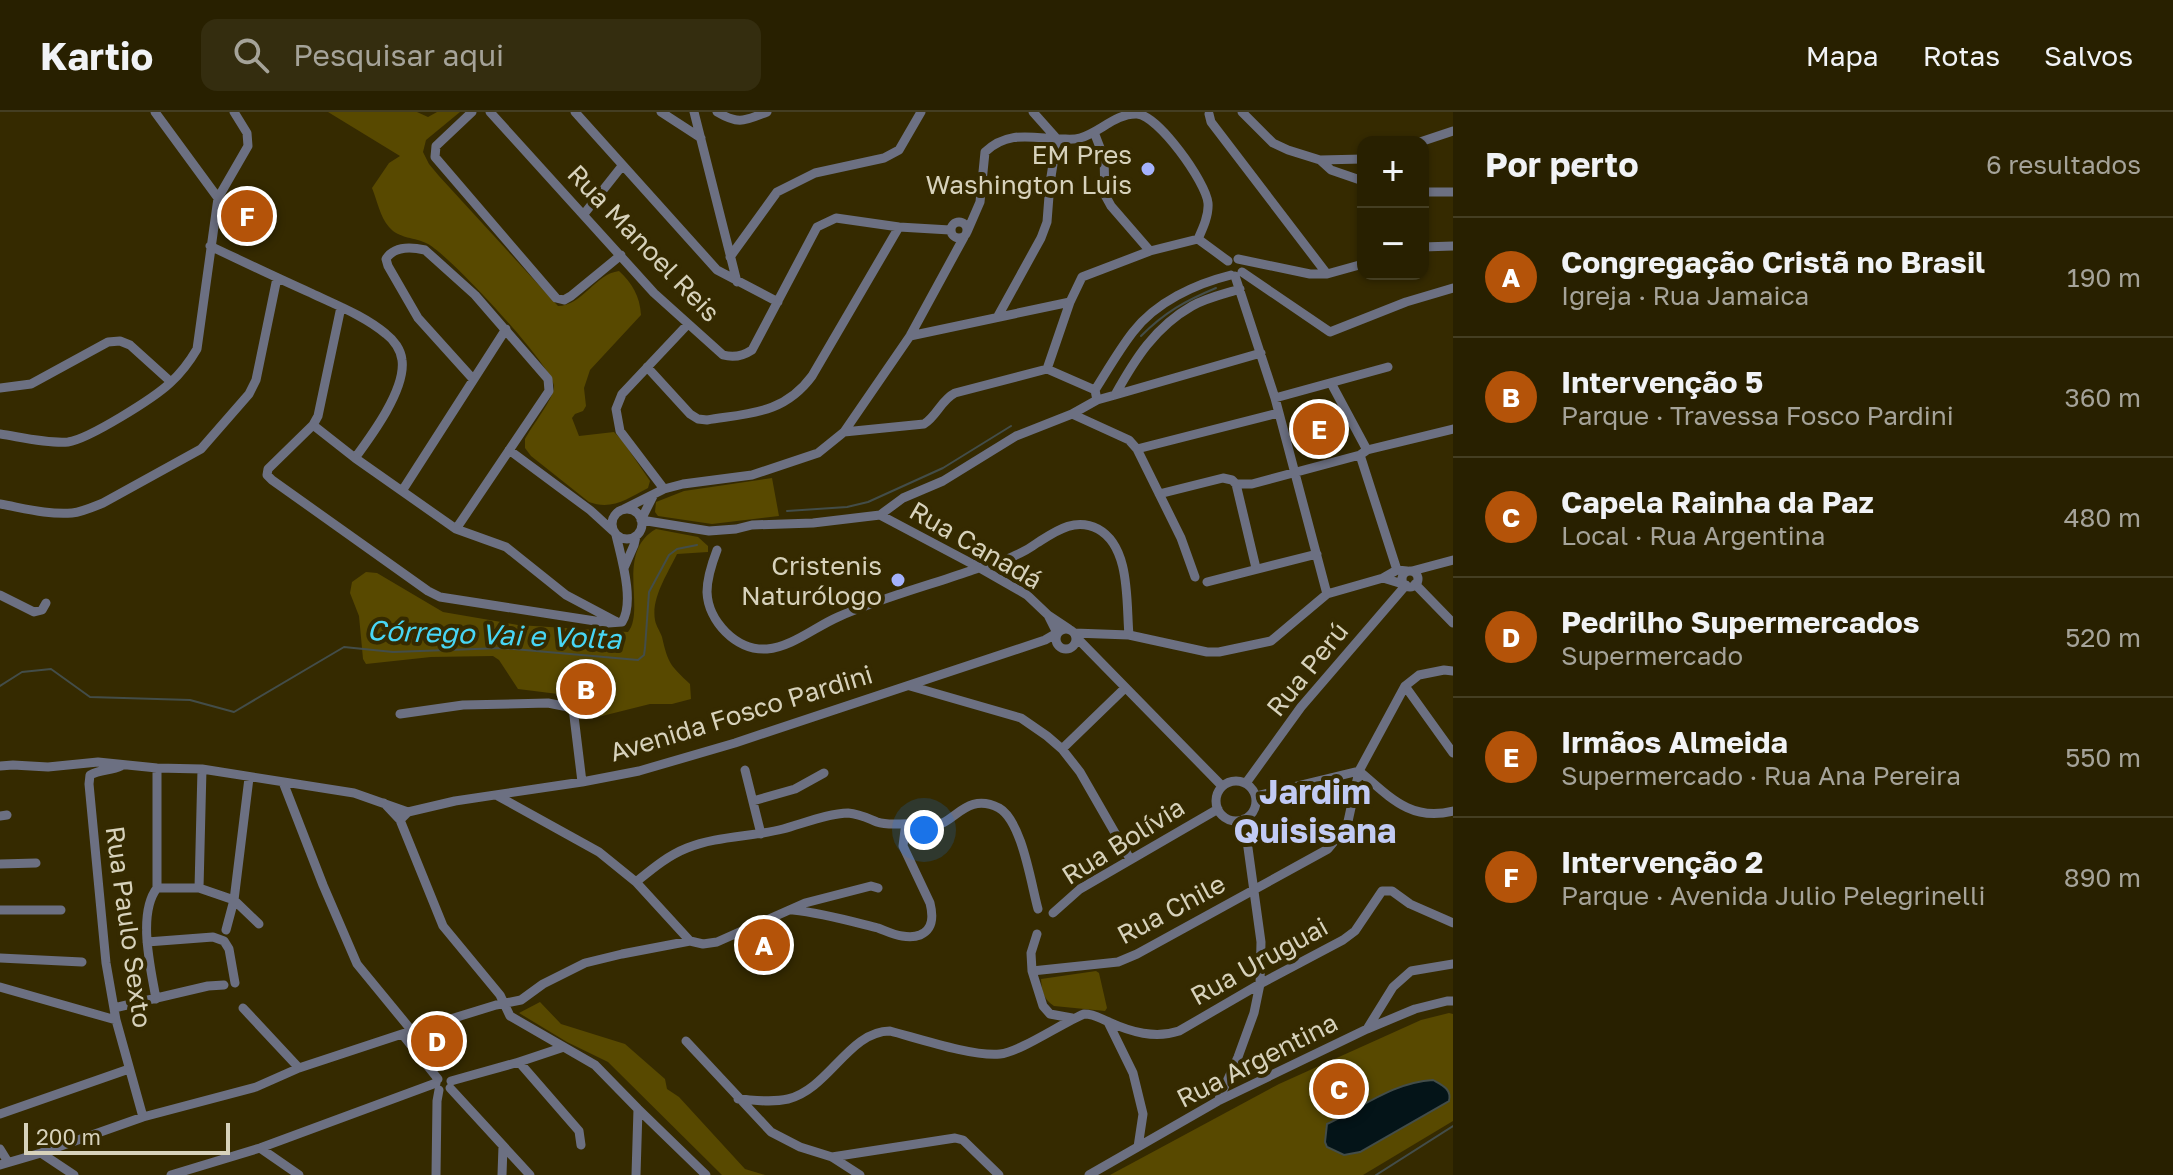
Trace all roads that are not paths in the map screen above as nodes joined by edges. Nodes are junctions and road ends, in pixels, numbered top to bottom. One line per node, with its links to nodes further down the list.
1 (155, 112): 25 (street)
2 (234, 112): 25 (street)
3 (472, 112): 36 (street)
4 (490, 112): 27 (street, Rua Manoel Reis)
5 (575, 112): 21 (street)
6 (661, 112): 16 (street)
7 (694, 112): 16 (street)
8 (717, 112): 9 (street)
9 (767, 112)
10 (921, 112): 37 (street)
11 (1033, 112): 17 (street)
12 (1242, 112): 19 (street)
13 (1209, 114): 41 (street)
14 (1453, 131): 18 (street)
15 (1094, 132): 17 (street); 31 (street); 35 (street)
16 (701, 138): 37 (street)
17 (1057, 139): 26 (street); 49 (street)
18 (1429, 139)
19 (1320, 160): 20 (street); 22 (street)
20 (1357, 160)
21 (622, 166): 27 (street); 43 (street)
22 (1357, 179)
23 (1429, 192): 24 (street)
24 (1453, 192)
25 (218, 198): 32 (street)
26 (980, 202): 28 (street); 30 (street)
27 (584, 214): 36 (street, Rua Manoel Reis)
28 (953, 226): 29 (street, Rua Manoel Reis); 30 (street)
29 (899, 227): 46 (street, Rua Manoel Reis); 54 (street)
30 (966, 234): 52 (street)
31 (1198, 239): 35 (street); 38 (street)
32 (210, 246): 42 (street); 58 (street)
33 (1453, 246): 34 (street)
34 (1429, 247)
35 (1150, 251): 47 (street)
36 (621, 255): 50 (street, Rua Manoel Reis)
37 (730, 257): 43 (street)
38 (1233, 260): 40 (street); 40 (street); 41 (street)
39 (1357, 266): 41 (street)
40 (1236, 274): 44 (street); 45 (street); 61 (street)
41 (1327, 274)
42 (277, 278): 48 (street); 80 (street)
43 (737, 282): 46 (street)
44 (1453, 288)
45 (1240, 289): 53 (street); 62 (street)
46 (778, 302): 50 (street, Rua Manoel Reis)
47 (1070, 302): 49 (street); 56 (street)
48 (341, 307): 66 (street); 73 (street)
49 (998, 316): 52 (street)
50 (688, 324): 54 (street)
51 (506, 329): 57 (street); 57 (street); 71 (street)
52 (910, 336): 68 (street)
53 (1261, 353): 62 (street); 63 (street)
54 (647, 367): 76 (street)
55 (1388, 367): 59 (street)
56 (1047, 369): 61 (street); 68 (street)
57 (473, 379): 77 (street)
58 (171, 382): 60 (street); 69 (street)
59 (1331, 383): 63 (street); 72 (street)
60 (0, 388)
61 (1096, 395): 62 (street); 65 (street)
62 (1115, 395)
63 (1275, 398): 64 (street)
64 (1278, 413): 70 (street); 74 (street)
65 (1072, 414): 70 (street); 83 (street)
66 (313, 425): 73 (street); 102 (street)
67 (1453, 429): 72 (street)
68 (844, 432): 76 (street)
69 (0, 434)
70 (1137, 449): 78 (street)
71 (509, 450): 81 (street); 85 (street)
72 (1364, 452): 74 (street); 93 (street)
73 (355, 458): 77 (street)
74 (1295, 472): 75 (street); 88 (street)
75 (1236, 484): 78 (street); 92 (street)
76 (664, 489): 79 (street)
77 (402, 491): 85 (street)
78 (1159, 494): 94 (street)
79 (653, 496): 82 (street); 84 (street)
80 (0, 504)
81 (590, 510): 82 (street); 86 (street)
82 (620, 512): 84 (street); 86 (street)
83 (880, 515): 84 (street); 91 (street, Rua Canadá)
84 (639, 528): 86 (street); 90 (street)
85 (456, 529): 102 (street)
86 (615, 533): 90 (street)
87 (717, 550): 91 (street)
88 (1317, 554): 92 (street); 98 (street)
89 (1453, 560): 93 (street)
90 (624, 568): 102 (street)
91 (980, 568): 101 (street, Rua Canadá); 106 (street)
92 (1256, 568): 96 (street)
93 (1405, 571): 95 (street); 97 (street)
94 (1195, 577)
95 (1383, 578): 97 (street); 98 (street)
96 (1207, 582)
97 (1410, 585): 103 (street); 128 (street, Rua Perú)
98 (1327, 594): 106 (street)
99 (0, 595): 100 (street)
100 (46, 603)
101 (1048, 615): 104 (street); 105 (street, Rua Canadá)
102 (615, 621)
103 (1453, 623)
104 (1057, 633): 105 (street); 107 (street, Avenida Fosco Pardini); 108 (street)
105 (1073, 633): 106 (street); 109 (street); 110 (street, Rua Canadá)
106 (1129, 635)
107 (1045, 640): 108 (street); 112 (street, Avenida Fosco Pardini)
108 (1058, 646): 109 (street)
109 (1070, 648): 110 (street)
110 (1093, 656): 114 (street)
111 (1453, 671): 113 (street)
112 (908, 685): 116 (street); 127 (street, Avenida Fosco Pardini)
113 (1405, 686): 117 (street); 123 (street, Rua Chile)
114 (1125, 688): 116 (street); 129 (street)
115 (400, 714): 127 (street)
116 (1062, 749): 139 (street)
117 (1453, 753)
118 (123, 764): 119 (street); 120 (street); 170 (street, Rua Paulo Sexto)
119 (0, 766)
120 (157, 768): 121 (street); 143 (street)
121 (202, 769): 125 (street); 144 (street)
122 (745, 770): 132 (street)
123 (1359, 771): 131 (street); 134 (street); 146 (street, Rua Chile)
124 (824, 773): 132 (street)
125 (249, 778): 126 (street); 147 (street)
126 (283, 782): 135 (street); 176 (street)
127 (582, 782): 130 (street, Avenida Fosco Pardini)
128 (1246, 783): 129 (street); 131 (street)
129 (1222, 786): 133 (street)
130 (498, 796): 135 (street, Avenida Fosco Pardini); 142 (street)
131 (1256, 796): 136 (street)
132 (753, 801): 138 (street)
133 (1218, 809): 136 (street); 139 (street, Rua Bolívia)
134 (1453, 811)
135 (404, 816): 169 (street)
136 (1244, 819): 146 (street)
137 (911, 824): 138 (street); 148 (street); 151 (street)
138 (761, 834): 142 (street)
139 (1130, 859): 152 (street, Rua Bolívia)
140 (36, 863): 141 (street)
141 (0, 864)
142 (636, 882): 157 (street)
143 (157, 888): 144 (street); 158 (street)
144 (199, 888): 147 (street)
145 (878, 888): 151 (street)
146 (1253, 891): 162 (street, Rua Chile); 164 (street)
147 (234, 900): 154 (street); 155 (street)
148 (1038, 909)
149 (0, 910): 150 (street)
150 (61, 910)
151 (793, 910): 157 (street)
152 (1053, 913)
153 (1453, 923): 164 (street, Rua Uruguai)
154 (259, 924)
155 (226, 930)
156 (1037, 934): 162 (street)
157 (690, 941): 169 (street)
158 (147, 942): 163 (street); 167 (street)
159 (0, 958): 160 (street)
160 (82, 962)
161 (1453, 964): 175 (street)
162 (1032, 971): 172 (street)
163 (235, 983)
164 (1260, 984): 174 (street, Rua Uruguai); 184 (street)
165 (224, 985): 167 (street)
166 (0, 987): 173 (street)
167 (156, 999): 170 (street)
168 (1453, 1001): 175 (street, Rua Argentina)
169 (504, 1004): 176 (street); 178 (street)
170 (114, 1008): 173 (street, Rua Paulo Sexto)
171 (243, 1008): 180 (street)
172 (1073, 1018): 174 (street, Rua Uruguai); 183 (street)
173 (116, 1020): 181 (street, Rua Paulo Sexto)
174 (1108, 1022): 190 (street)
175 (1367, 1029): 184 (street, Rua Argentina)
176 (407, 1033): 180 (street); 182 (street)
177 (686, 1041): 183 (street)
178 (564, 1047): 179 (street); 185 (street)
179 (519, 1062): 182 (street); 188 (street)
180 (299, 1068): 187 (street)
181 (129, 1069): 186 (street); 187 (street, Rua Paulo Sexto)
182 (443, 1084): 189 (street); 191 (street); 201 (street)
183 (738, 1099): 194 (street)
184 (1218, 1101): 190 (street, Rua Argentina)
185 (638, 1109): 197 (street); 204 (street)
186 (0, 1114)
187 (143, 1117): 193 (street)
188 (581, 1145)
189 (503, 1146): 202 (street); 203 (street)
190 (1138, 1147): 207 (street, Rua Argentina)
191 (260, 1148): 196 (street); 200 (street)
192 (0, 1149): 195 (street)
193 (41, 1153): 195 (street); 198 (street)
194 (832, 1157): 205 (street); 206 (street)
195 (4, 1163)
196 (186, 1173): 199 (street)
197 (702, 1173)
198 (74, 1175)
199 (171, 1175)
200 (299, 1175)
201 (436, 1175)
202 (502, 1175)
203 (530, 1175)
204 (636, 1175)
205 (860, 1175)
206 (999, 1175)
207 (1089, 1175)

